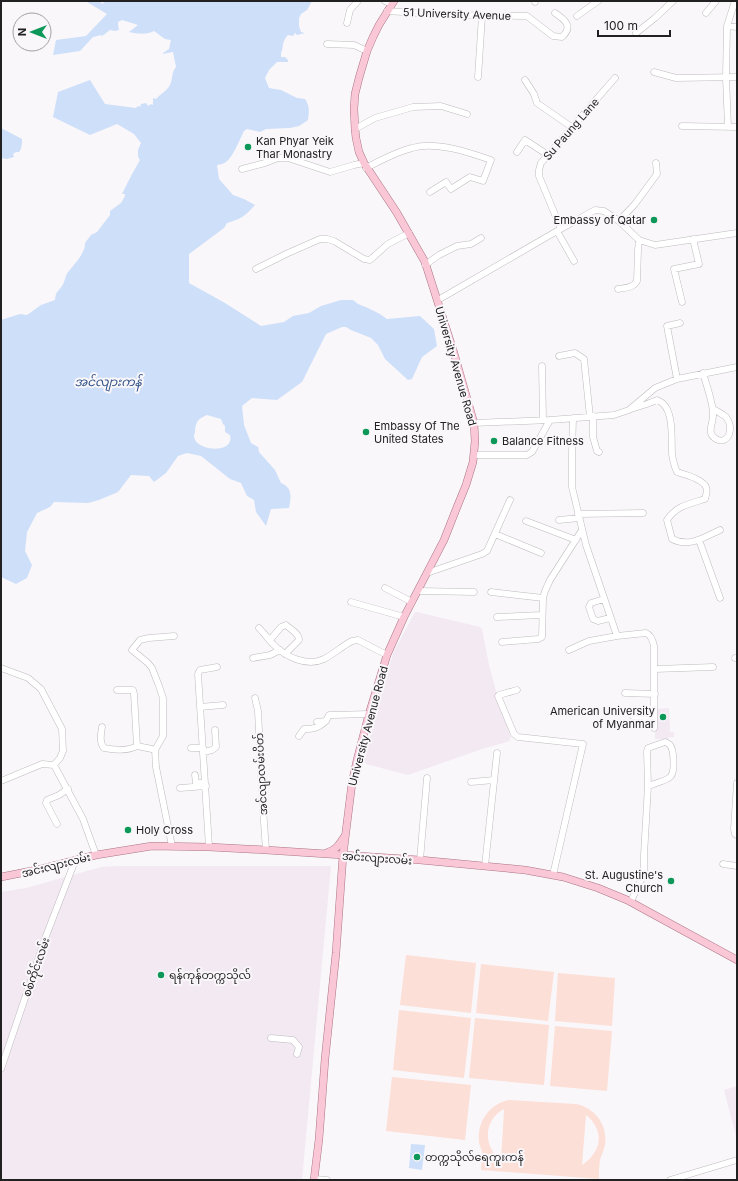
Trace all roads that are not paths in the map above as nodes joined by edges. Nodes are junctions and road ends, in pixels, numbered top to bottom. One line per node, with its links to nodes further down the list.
1 (358, 1): 12 (street)
2 (598, 1): 11 (street)
3 (673, 1): 15 (street)
4 (716, 1): 9 (street)
5 (735, 1): 13 (street)
6 (390, 2): 7 (main road, University Avenue Road)
7 (387, 11): 10 (street, 51 University Avenue); 17 (main road, University Avenue Road)
8 (555, 12): 10 (street, 51 University Avenue)
9 (706, 13)
10 (482, 16): 20 (street)
11 (577, 16)
12 (347, 23)
13 (727, 26): 14 (street); 19 (street)
14 (737, 27)
15 (636, 33)
16 (327, 44): 17 (street)
17 (367, 51): 29 (main road, University Avenue Road)
18 (654, 72): 19 (street)
19 (726, 76): 21 (street); 26 (street)
20 (478, 77)
21 (737, 77)
22 (615, 78): 28 (street, Su Paung Lane)
23 (525, 80): 28 (street)
24 (467, 114): 29 (street)
25 (682, 126): 26 (street)
26 (728, 127): 27 (street)
27 (737, 127)
28 (573, 128): 31 (street, Su Paung Lane)
29 (355, 129): 33 (main road, University Avenue Road)
30 (517, 152): 31 (street)
31 (548, 156): 37 (street, Su Paung Lane)
32 (656, 163): 36 (street)
33 (365, 166): 34 (street); 35 (street); 38 (main road, University Avenue Road)
34 (242, 169)
35 (430, 192)
36 (619, 221): 37 (street); 42 (street)
37 (559, 230): 43 (street, Su Paung Lane); 47 (street)
38 (409, 233): 44 (main road, University Avenue Road); 45 (street)
39 (737, 233): 41 (street)
40 (481, 238): 44 (street)
41 (693, 239): 42 (street); 48 (street)
42 (640, 240): 46 (street)
43 (574, 261)
44 (425, 265): 47 (main road, University Avenue Road)
45 (256, 269)
46 (618, 289)
47 (438, 300): 60 (main road, University Avenue Road)
48 (682, 302)
49 (680, 322): 54 (street)
50 (559, 356): 57 (street)
51 (542, 366): 59 (street)
52 (737, 367): 53 (street)
53 (703, 373): 54 (street); 55 (street)
54 (677, 379): 56 (street)
55 (713, 409): 55 (street)
56 (629, 410): 57 (street); 72 (street)
57 (591, 417): 58 (street); 61 (street)
58 (573, 418): 59 (street); 65 (street)
59 (547, 420): 60 (street); 62 (street)
60 (474, 423): 62 (main road, University Avenue Road)
61 (599, 452)
62 (474, 455): 74 (main road, University Avenue Road)
63 (510, 500): 70 (street)
64 (644, 513): 65 (street)
65 (579, 516): 66 (street); 68 (street)
66 (559, 520)
67 (526, 521): 71 (street)
68 (582, 530): 71 (street); 81 (street)
69 (720, 530): 72 (street)
70 (495, 534): 73 (street); 74 (street)
71 (576, 540): 79 (street)
72 (699, 540): 80 (street)
73 (541, 553)
74 (427, 573): 76 (main road, University Avenue Road)
75 (385, 588): 83 (street)
76 (418, 591): 77 (street); 83 (main road, University Avenue Road)
77 (474, 592)
78 (491, 592): 79 (street)
79 (543, 598): 84 (street)
80 (720, 598)
81 (604, 599): 87 (street); 87 (street)
82 (351, 602): 85 (street)
83 (412, 602): 85 (main road, University Avenue Road)
84 (542, 615): 86 (street); 92 (street)
85 (404, 617): 95 (main road, University Avenue Road)
86 (497, 617)
87 (610, 618): 90 (street)
88 (259, 628): 91 (street)
89 (174, 636): 119 (street)
90 (616, 636): 93 (street); 100 (street)
91 (270, 640): 94 (street); 94 (street)
92 (502, 642)
93 (569, 650)
94 (282, 652): 95 (street); 96 (street)
95 (387, 655): 108 (main road, University Avenue Road)
96 (253, 658)
97 (217, 667): 107 (street)
98 (1, 668): 122 (street)
99 (713, 668): 100 (street)
100 (655, 669): 104 (street)
101 (117, 690): 117 (street)
102 (517, 690): 147 (street)
103 (625, 694): 104 (street)
104 (654, 694): 110 (street)
105 (255, 698): 138 (street, အင်လျာလမ်းပိတ်)
106 (223, 705): 107 (street)
107 (200, 707): 120 (street)
108 (369, 714): 111 (street); 134 (main road, University Avenue Road)
109 (633, 716): 110 (street)
110 (654, 718): 114 (street)
111 (326, 720): 112 (street); 116 (street)
112 (317, 722)
113 (102, 727): 117 (street)
114 (654, 728)
115 (215, 730): 120 (street)
116 (299, 736)
117 (137, 746): 119 (street)
118 (191, 748): 120 (street)
119 (155, 750): 136 (street)
120 (203, 750): 129 (street)
121 (497, 754): 125 (street)
122 (54, 765): 126 (street); 132 (street)
123 (195, 775): 129 (street)
124 (426, 778): 142 (street)
125 (494, 780): 127 (street); 145 (street)
126 (1, 781)
127 (471, 782)
128 (737, 783): 135 (street)
129 (206, 785): 131 (street); 137 (street)
130 (648, 786): 130 (street); 149 (street)
131 (180, 788)
132 (68, 789): 133 (street); 140 (street)
133 (57, 824)
134 (346, 833): 139 (main road); 141 (main road, University Avenue Road)
135 (737, 835)
136 (172, 846): 137 (main road, အင်းလျားလမ်း); 140 (main road, အင်းလျားလမ်း)
137 (209, 847): 138 (main road, အင်းလျားလမ်း)
138 (266, 850): 139 (main road, အင်းလျားလမ်း)
139 (323, 854): 141 (main road, အင်းလျားလမ်း)
140 (96, 855): 148 (main road, အင်းလျားလမ်း)
141 (343, 855): 142 (main road, အင်းလျားလမ်း); 155 (main road, University Avenue Road)
142 (420, 860): 145 (main road, အင်းလျားလမ်း)
143 (723, 864): 146 (street)
144 (73, 866): 153 (street, စစ်ကိုင်းလမ်း)
145 (485, 866): 147 (main road, အင်းလျားလမ်း)
146 (737, 866)
147 (553, 875): 149 (main road, အင်းလျားလမ်း)
148 (1, 878)
149 (631, 901): 150 (main road, အင်းလျားလမ်း)
150 (737, 960)
151 (271, 1038): 152 (street)
152 (297, 1054)
153 (1, 1069)
154 (737, 1160): 157 (street)
155 (314, 1179): 156 (street)
156 (327, 1180)
157 (670, 1180)

